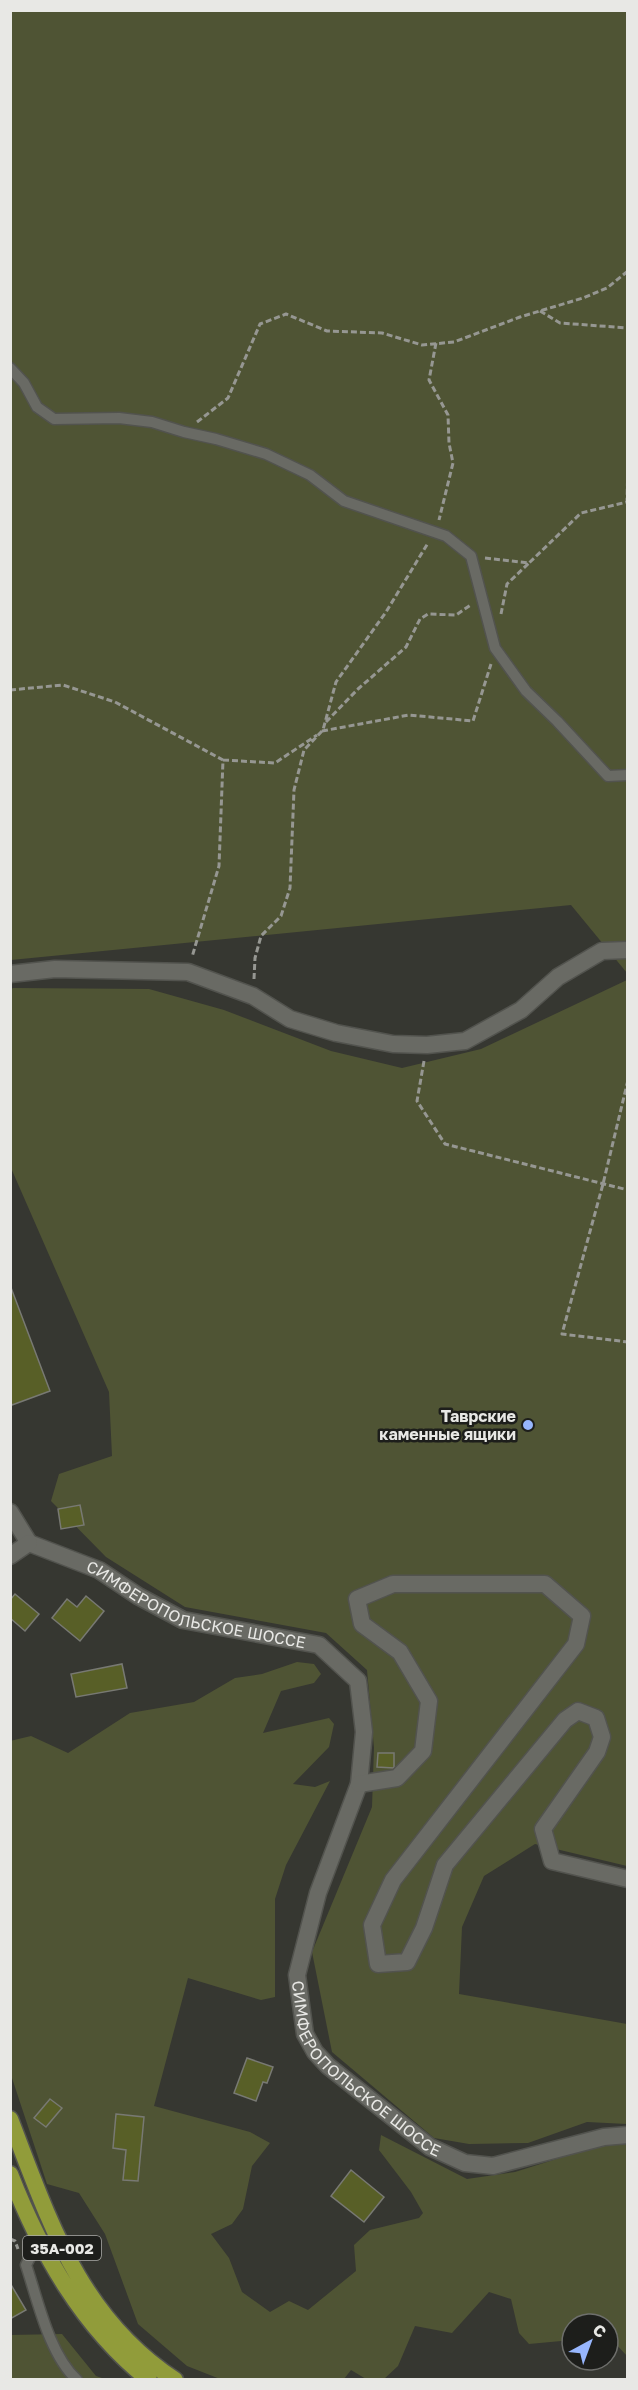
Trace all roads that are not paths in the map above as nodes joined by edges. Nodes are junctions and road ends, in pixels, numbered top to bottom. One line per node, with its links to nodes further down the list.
1 (10, 368): 2 (lane)
2 (627, 775)
3 (627, 950): 4 (street)
4 (10, 974)
5 (10, 1512): 6 (street)
6 (29, 1543): 7 (street); 8 (street, СИМФЕРОПОЛЬСКОЕ ШОССЕ)
7 (10, 1556)
8 (359, 1784): 9 (street); 11 (street, СИМФЕРОПОЛЬСКОЕ ШОССЕ)
9 (627, 1878)
10 (10, 2119): 16 (highway, 35А-002)
11 (627, 2135)
12 (10, 2174): 13 (highway, 35А-002)
13 (39, 2240): 14 (lane); 15 (highway, 35А-002)
14 (77, 2379)
15 (149, 2379)
16 (175, 2379)

